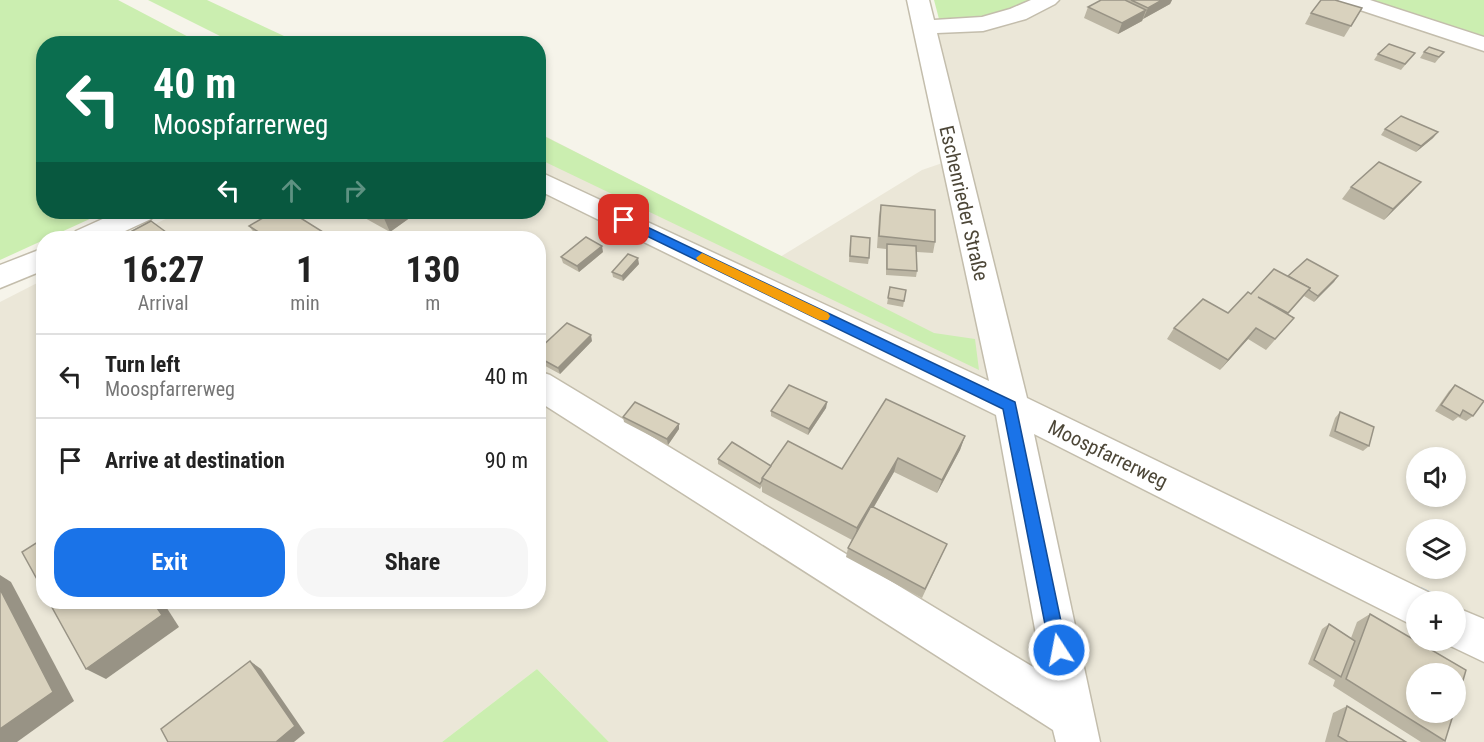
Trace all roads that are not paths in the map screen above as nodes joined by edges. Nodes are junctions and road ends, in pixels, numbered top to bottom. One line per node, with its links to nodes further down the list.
1 (1048, 0): 3 (street)
2 (1349, 0): 4 (street)
3 (921, 13): 11 (street, Eschenrieder Straße)
4 (1484, 44)
5 (546, 183): 11 (street, Moospfarrerweg)
6 (126, 219): 7 (street)
7 (101, 231)
8 (36, 261): 9 (street)
9 (0, 277)
10 (546, 389): 15 (street)
11 (1010, 406): 12 (street, Moospfarrerweg); 15 (street, Eschenrieder Straße)
12 (1406, 602)
13 (1466, 632): 14 (street)
14 (1484, 641)
15 (1075, 729)

